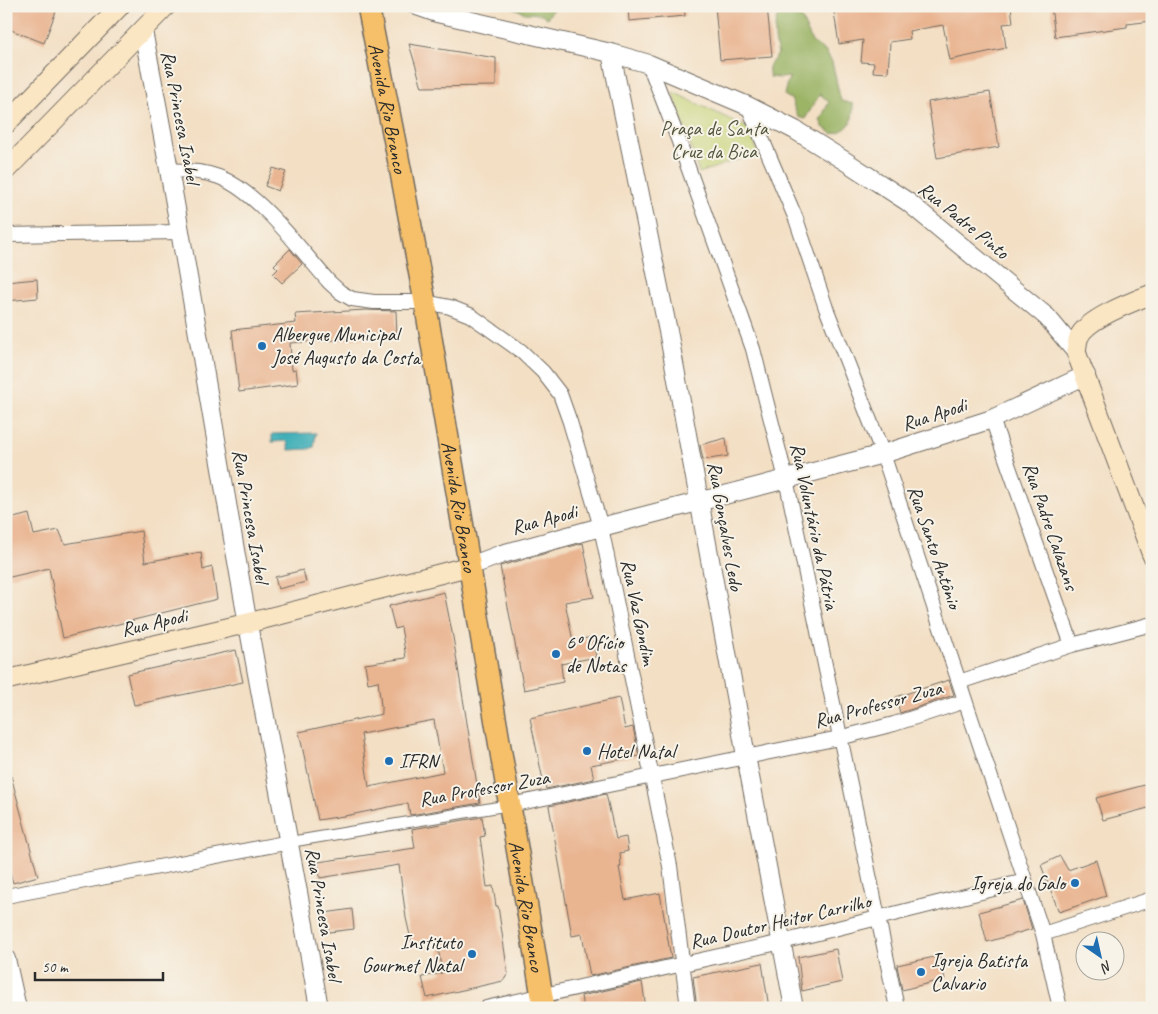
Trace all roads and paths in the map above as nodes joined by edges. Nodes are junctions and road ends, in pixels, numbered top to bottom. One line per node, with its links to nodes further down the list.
1 (120, 6): 10 (main road)
2 (166, 6): 6 (main road)
3 (368, 6): 16 (main road, Avenida Rio Branco)
4 (417, 6): 5 (street, Rua Padre Pinto)
5 (435, 10): 7 (street, Rua Padre Pinto)
6 (142, 31): 11 (main road); 12 (street, Rua Princesa Isabel)
7 (611, 53): 8 (street, Rua Padre Pinto); 22 (street, Rua Gonçalves Ledo)
8 (650, 64): 9 (street, Rua Padre Pinto); 21 (street, Rua Voluntário da Pátria)
9 (748, 106): 17 (street, Rua Padre Pinto); 20 (street, Rua Santo Antônio)
10 (6, 124)
11 (6, 170)
12 (170, 170): 13 (street, Rua Princesa Isabel); 16 (street, Rua Vaz Gondim)
13 (180, 232): 14 (street); 26 (street, Rua Princesa Isabel)
14 (6, 235)
15 (1152, 294): 17 (main road)
16 (425, 302): 23 (street, Rua Vaz Gondim); 25 (main road, Avenida Rio Branco)
17 (1076, 352): 18 (main road, Rua Padre Pinto)
18 (1086, 375): 19 (street, Rua Apodi); 24 (main road, Rua Padre Pinto)
19 (992, 419): 20 (street, Rua Apodi); 28 (street, Rua Padre Calazans)
20 (883, 454): 21 (street, Rua Apodi); 30 (street, Rua Santo Antônio)
21 (786, 479): 22 (street, Rua Apodi); 32 (street, Rua Voluntário da Pátria)
22 (700, 501): 23 (street, Rua Apodi); 33 (street, Rua Gonçalves Ledo)
23 (601, 527): 25 (street, Rua Apodi); 34 (street, Rua Vaz Gondim)
24 (1152, 555)
25 (470, 566): 26 (main road, Rua Apodi); 35 (main road, Avenida Rio Branco)
26 (248, 623): 29 (main road, Rua Apodi); 36 (street, Rua Princesa Isabel)
27 (1152, 624): 28 (street)
28 (1072, 645): 30 (street)
29 (6, 680)
30 (959, 682): 31 (street, Rua Santo Antônio)
31 (965, 701): 32 (street, Rua Professor Zuza); 37 (street, Rua Santo Antônio)
32 (839, 738): 33 (street, Rua Professor Zuza); 40 (street, Rua Voluntário da Pátria)
33 (746, 756): 34 (street, Rua Professor Zuza); 42 (street, Rua Gonçalves Ledo)
34 (652, 776): 35 (street, Rua Professor Zuza); 44 (street, Rua Vaz Gondim)
35 (510, 805): 36 (street, Rua Professor Zuza); 45 (main road, Avenida Rio Branco)
36 (290, 842): 38 (street, Rua Professor Zuza); 47 (street, Rua Princesa Isabel)
37 (1026, 881): 40 (street, Rua Doutor Heitor Carrilho); 41 (street, Rua Santo Antônio)
38 (6, 896)
39 (1152, 900): 41 (street)
40 (878, 918): 42 (street, Rua Doutor Heitor Carrilho); 51 (street, Rua Voluntário da Pátria)
41 (1043, 934): 52 (street, Rua Santo Antônio)
42 (782, 942): 44 (street, Rua Doutor Heitor Carrilho); 50 (street, Rua Gonçalves Ledo)
43 (6, 959): 46 (street)
44 (682, 964): 45 (street, Rua Doutor Heitor Carrilho); 49 (street, Rua Vaz Gondim)
45 (543, 1001): 48 (street, Rua Doutor Heitor Carrilho)
46 (17, 1008)
47 (319, 1008)
48 (486, 1008)
49 (688, 1008)
50 (794, 1008)
51 (897, 1008)
52 (1060, 1008)

